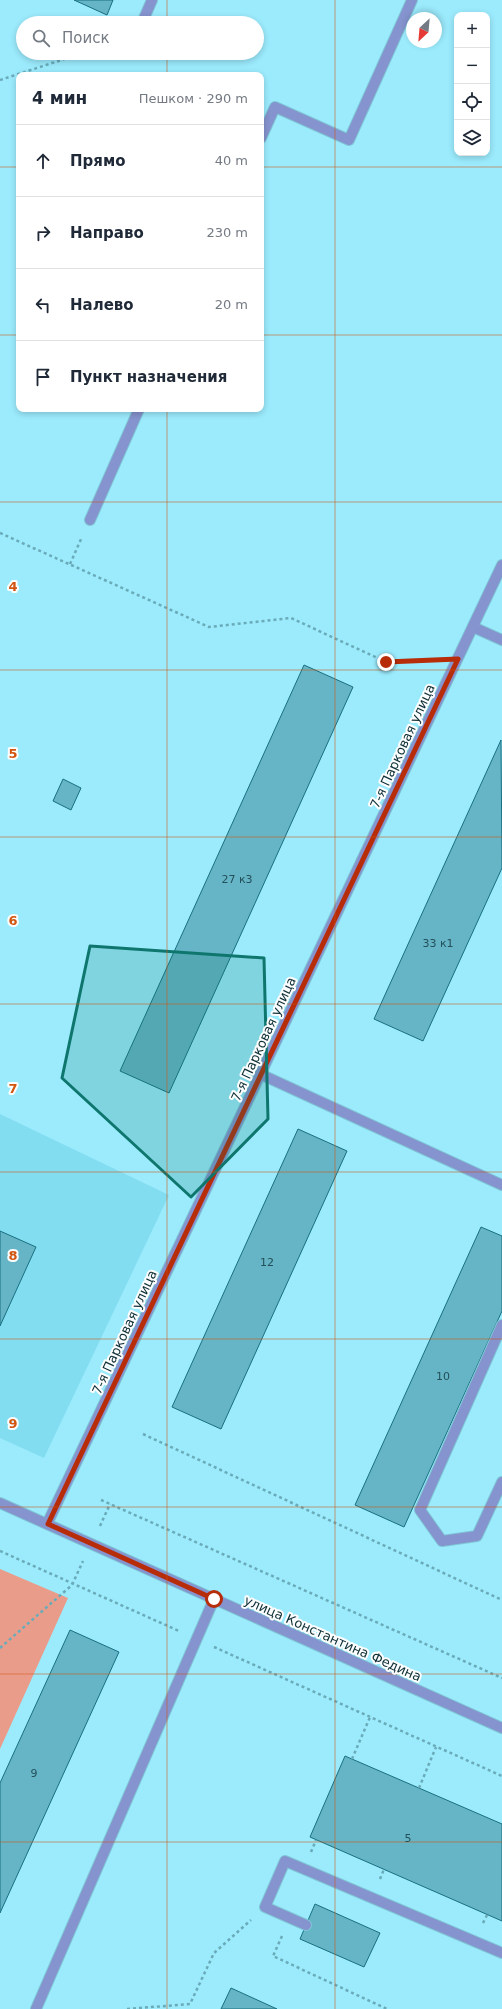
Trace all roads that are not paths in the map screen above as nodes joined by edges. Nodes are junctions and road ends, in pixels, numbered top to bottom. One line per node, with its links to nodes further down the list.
1 (152, 0): 3 (street)
2 (412, 0): 4 (street)
3 (145, 16)
4 (264, 131)
5 (138, 412): 6 (street)
6 (90, 520)
7 (502, 565): 8 (street, 7-я Парковая улица)
8 (473, 627): 9 (street); 10 (street, 7-я Парковая улица)
9 (502, 640)
10 (260, 1074): 11 (street); 15 (street, 7-я Парковая улица)
11 (502, 1185)
12 (502, 1325): 13 (street)
13 (502, 1482)
14 (0, 1503): 15 (street, улица Константина Федина)
15 (48, 1524): 16 (street, улица Константина Федина)
16 (214, 1599): 17 (street, улица Константина Федина); 20 (street)
17 (502, 1728)
18 (306, 1924): 19 (street)
19 (502, 1953)
20 (36, 2009)

